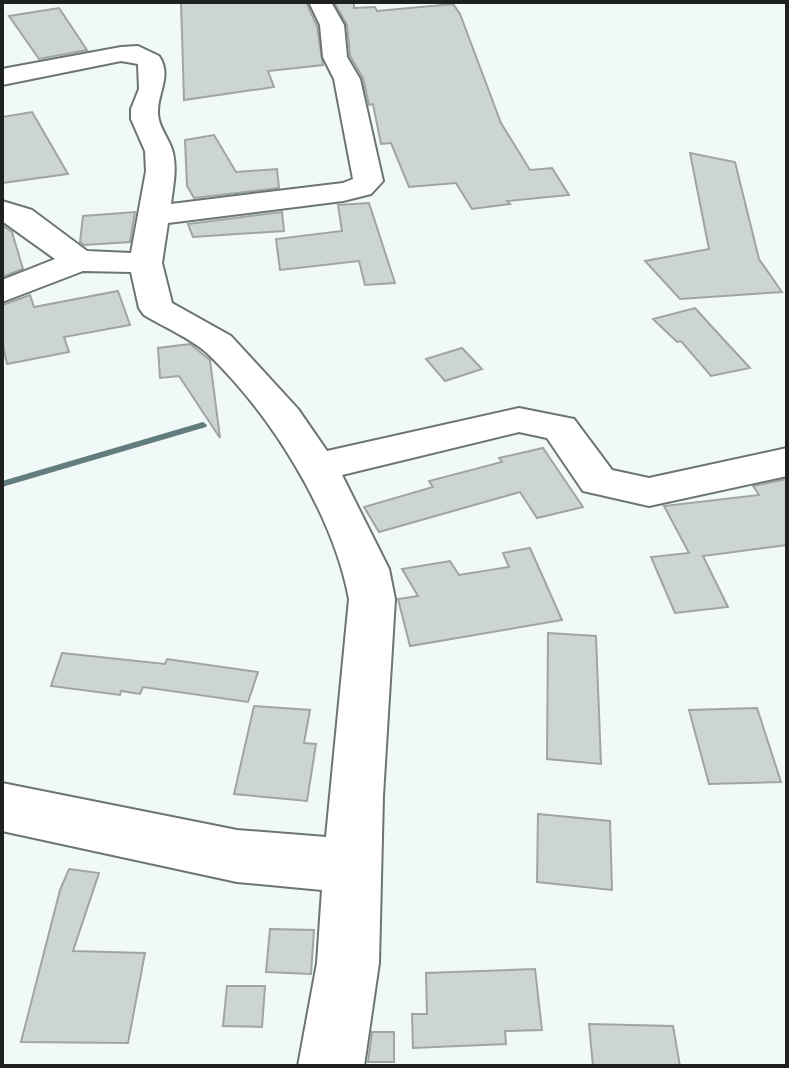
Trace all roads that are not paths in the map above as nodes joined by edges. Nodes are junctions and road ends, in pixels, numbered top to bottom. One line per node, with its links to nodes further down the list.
1 (320, 2): 4 (street)
2 (2, 77): 4 (street)
3 (2, 210): 5 (street)
4 (154, 215): 6 (street)
5 (79, 261): 6 (street); 7 (street)
6 (146, 263): 9 (street)
7 (2, 292)
8 (787, 462): 9 (street)
9 (317, 467): 11 (street)
10 (2, 807): 11 (street)
11 (354, 864): 12 (street)
12 (331, 1066)

